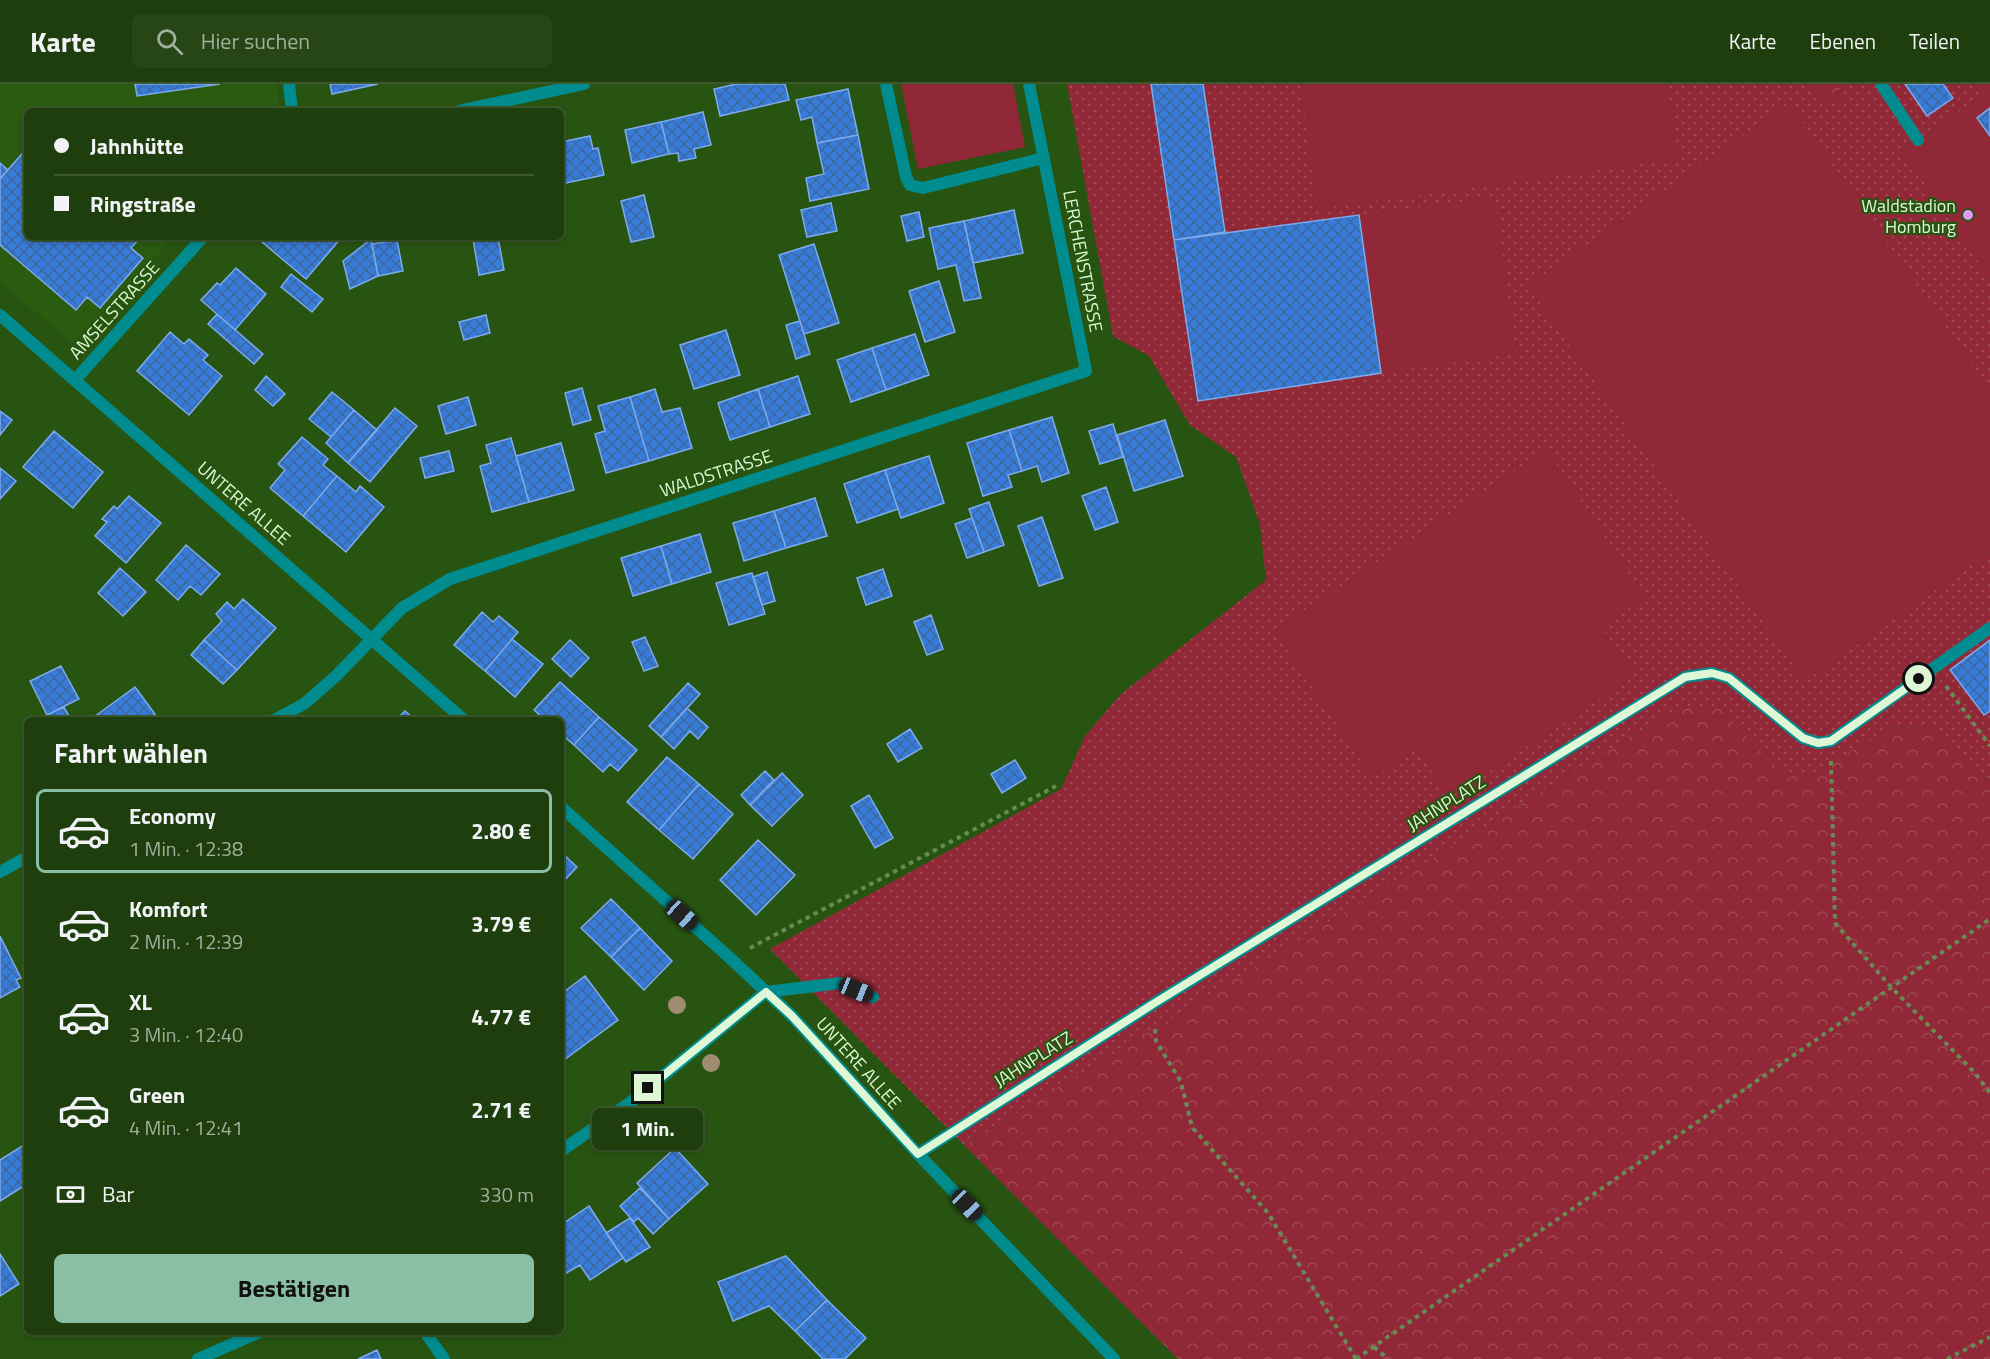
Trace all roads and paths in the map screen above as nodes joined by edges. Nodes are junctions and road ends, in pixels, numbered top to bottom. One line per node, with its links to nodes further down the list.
1 (289, 84): 6 (street)
2 (584, 84): 7 (street)
3 (886, 84): 9 (street)
4 (1029, 84): 9 (street, LERCHENSTRASSE)
5 (1881, 84): 8 (street)
6 (292, 108)
7 (472, 108)
8 (1918, 140)
9 (1044, 158): 12 (street, LERCHENSTRASSE)
10 (200, 240): 13 (street, AMSELSTRASSE)
11 (0, 315): 13 (street, UNTERE ALLEE)
12 (1086, 370): 15 (street, WALDSTRASSE)
13 (75, 380): 15 (street, UNTERE ALLEE)
14 (1990, 628): 16 (street)
15 (371, 638): 17 (street, WALDSTRASSE); 18 (street, UNTERE ALLEE)
16 (1932, 669): 19 (street); 20 (path)
17 (280, 717)
18 (461, 717)
19 (1831, 741): 27 (path); 30 (street, JAHNPLATZ)
20 (1990, 746)
21 (1056, 786): 26 (path)
22 (564, 810): 26 (street, UNTERE ALLEE)
23 (24, 859): 24 (street)
24 (0, 872)
25 (1990, 919): 27 (path)
26 (730, 958): 28 (street, UNTERE ALLEE)
27 (1891, 987): 31 (path); 37 (path)
28 (766, 992): 29 (street); 32 (street); 33 (street, UNTERE ALLEE)
29 (873, 997)
30 (1153, 1004): 33 (street, JAHNPLATZ); 41 (path)
31 (1990, 1093)
32 (564, 1149)
33 (918, 1154): 40 (street, UNTERE ALLEE)
34 (253, 1335): 38 (street)
35 (427, 1335): 39 (street)
36 (1990, 1337): 43 (path)
37 (1374, 1347): 41 (path); 42 (path)
38 (198, 1359)
39 (444, 1359)
40 (1114, 1359)
41 (1356, 1359)
42 (1388, 1359)
43 (1947, 1359)

